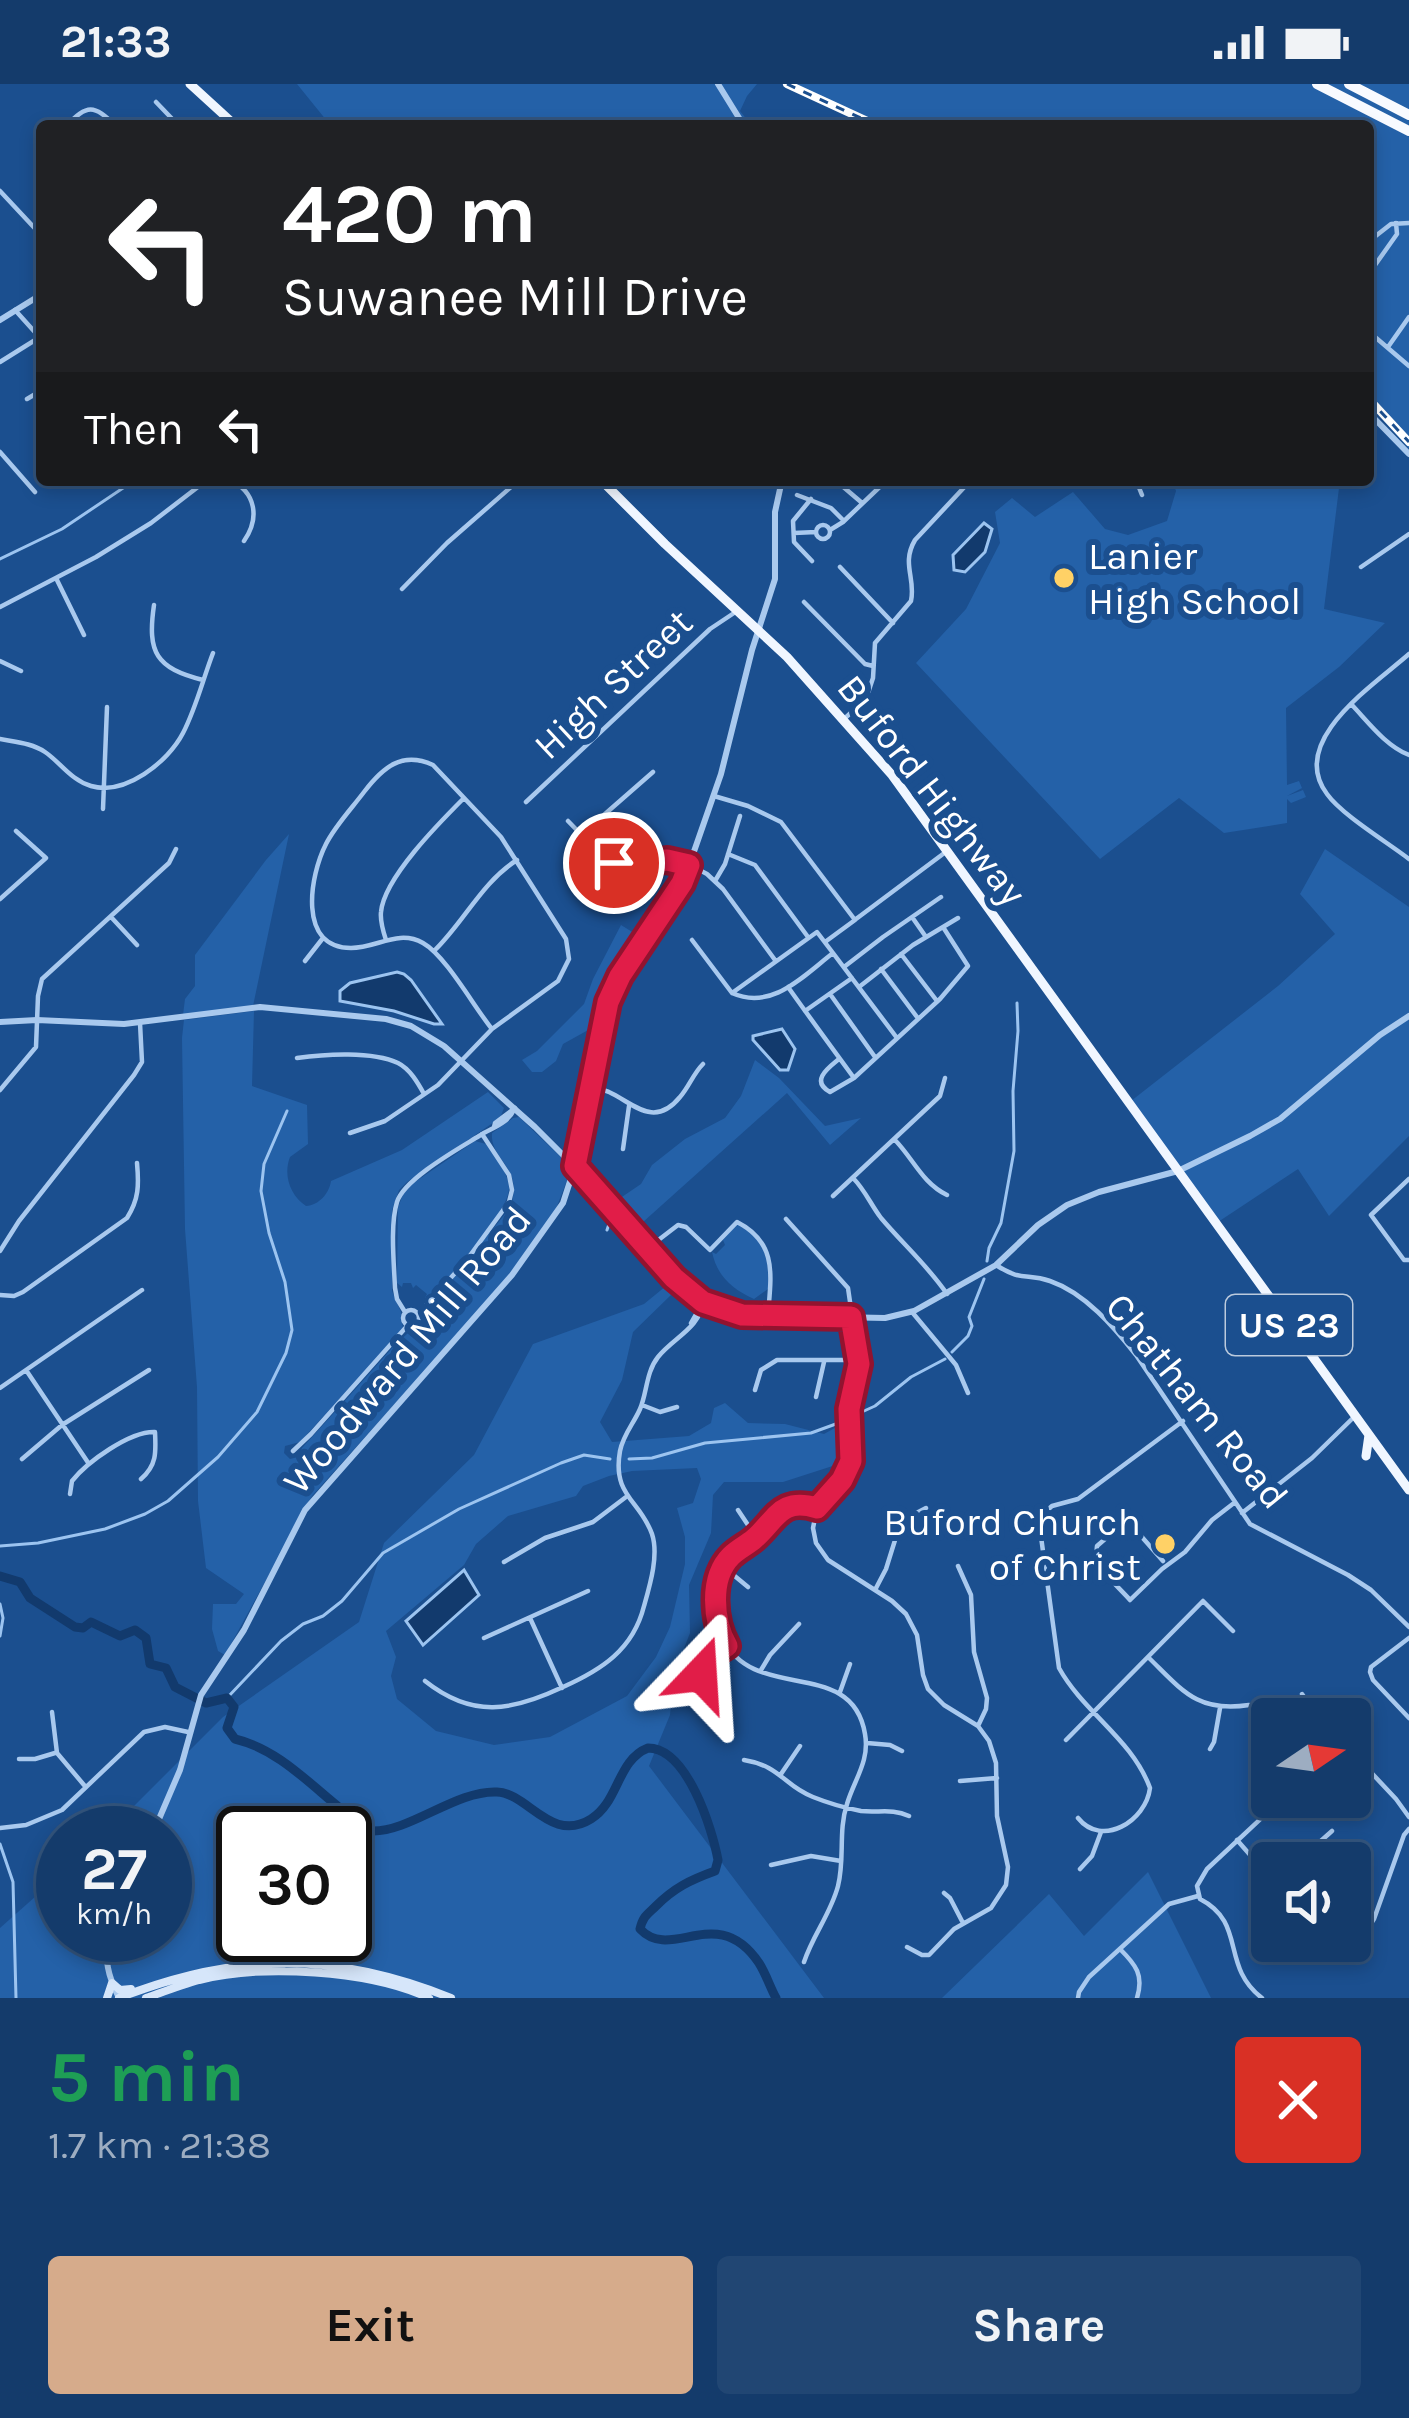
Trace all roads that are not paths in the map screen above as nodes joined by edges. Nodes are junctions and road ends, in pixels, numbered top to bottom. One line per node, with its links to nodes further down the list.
1 (190, 84): 10 (main road)
2 (718, 84): 11 (street)
3 (1317, 84): 12 (highway)
4 (1349, 84): 6 (highway)
5 (156, 102): 9 (street)
6 (1409, 115)
7 (72, 120): 8 (street)
8 (110, 120)
9 (173, 120)
10 (229, 120)
11 (739, 120)
12 (1409, 131)
13 (0, 191): 16 (street)
14 (1396, 223): 15 (street); 17 (street); 18 (street)
15 (1409, 223)
16 (36, 230)
17 (1374, 237)
18 (1374, 266)
19 (36, 298): 20 (street)
20 (15, 310): 22 (street); 23 (street)
21 (1409, 317): 26 (street)
22 (0, 320)
23 (36, 333)
24 (1374, 336): 26 (street)
25 (36, 341): 27 (street)
26 (1388, 347): 28 (street)
27 (0, 362)
28 (1409, 365)
29 (36, 394): 30 (street)
30 (27, 399)
31 (1374, 418): 33 (street)
32 (0, 452): 43 (street)
33 (1409, 454)
34 (200, 486): 55 (street)
35 (242, 486): 51 (street)
36 (512, 486): 56 (street)
37 (607, 486): 60 (main road, Buford Highway / US 23)
38 (781, 486): 62 (street, Woodward Mill Road)
39 (842, 486): 47 (street)
40 (881, 486): 47 (street)
41 (965, 486): 61 (street)
42 (1138, 486): 45 (street)
43 (35, 491)
44 (797, 495): 46 (street)
45 (1142, 495)
46 (811, 500): 48 (street); 49 (street)
47 (862, 504): 48 (street)
48 (844, 521): 49 (street)
49 (794, 533): 52 (street)
50 (1409, 534): 53 (street)
51 (244, 541)
52 (812, 561)
53 (1361, 567)
54 (840, 568): 61 (street)
55 (56, 578): 59 (street); 63 (street)
56 (402, 589)
57 (804, 602): 67 (street)
58 (154, 605): 69 (street)
59 (0, 608)
60 (739, 610): 62 (main road, Buford Highway / US 23); 79 (street, High Street)
61 (892, 623): 67 (street)
62 (758, 629): 72 (main road, Buford Highway / US 23); 77 (street, Woodward Mill Road)
63 (84, 635)
64 (213, 653): 69 (street)
65 (1409, 653): 70 (street)
66 (0, 661): 68 (street)
67 (873, 666): 72 (street)
68 (21, 671)
69 (202, 680): 76 (street)
70 (1352, 705): 74 (street); 88 (street)
71 (107, 707): 76 (street)
72 (844, 719): 86 (main road, Buford Highway / US 23)
73 (0, 739): 76 (street)
74 (1409, 755)
75 (652, 772): 84 (street)
76 (105, 787): 80 (street)
77 (714, 796): 90 (street, Woodward Mill Road); 97 (street)
78 (464, 798): 89 (street); 100 (street); 102 (street)
79 (526, 802)
80 (103, 809)
81 (740, 816): 87 (street)
82 (568, 821): 84 (street)
83 (16, 831): 93 (street)
84 (581, 836): 90 (street)
85 (176, 849): 95 (street)
86 (947, 851): 97 (street); 145 (main road, Buford Highway / US 23)
87 (728, 854): 91 (street); 101 (street)
88 (1409, 859)
89 (517, 860): 106 (street); 125 (street)
90 (689, 865): 91 (street); 134 (street, Woodward Mill Road)
91 (715, 880): 109 (street)
92 (941, 897): 94 (street)
93 (0, 899)
94 (912, 916): 99 (street); 111 (street)
95 (111, 917): 105 (street); 122 (street)
96 (958, 918): 98 (street)
97 (855, 920): 104 (street)
98 (943, 927): 99 (street); 118 (street)
99 (926, 937): 108 (street)
100 (323, 938): 102 (street); 110 (street)
101 (808, 938): 104 (street); 109 (street)
102 (386, 940): 106 (street)
103 (692, 940): 116 (street)
104 (825, 942): 107 (street)
105 (137, 945)
106 (434, 951): 125 (street)
107 (833, 953): 111 (street); 114 (street)
108 (901, 953): 112 (street); 118 (street)
109 (775, 960): 116 (street)
110 (304, 961)
111 (844, 968): 113 (street)
112 (881, 969): 115 (street); 121 (street)
113 (852, 977): 115 (street); 117 (street)
114 (788, 987): 116 (street); 119 (street)
115 (859, 987): 126 (street)
116 (732, 993)
117 (830, 994): 119 (street); 128 (street)
118 (937, 1001): 121 (street)
119 (805, 1011): 129 (street)
120 (1409, 1016): 145 (street)
121 (918, 1018): 126 (street)
122 (37, 1020): 123 (street); 124 (street); 135 (street)
123 (0, 1022)
124 (140, 1023): 130 (street); 152 (street)
125 (492, 1029): 130 (street)
126 (897, 1038): 128 (street)
127 (297, 1058): 136 (street)
128 (876, 1058): 132 (street)
129 (839, 1059): 132 (street); 132 (street)
130 (461, 1061): 136 (street); 138 (street)
131 (703, 1064): 137 (street)
132 (854, 1078)
133 (945, 1078): 141 (street)
134 (590, 1088): 137 (street); 144 (street, Woodward Mill Road)
135 (0, 1090)
136 (424, 1094): 139 (street)
137 (629, 1106): 142 (street)
138 (514, 1108): 140 (street); 144 (street)
139 (350, 1133)
140 (482, 1134): 159 (street); 161 (street)
141 (894, 1139): 146 (street); 148 (street)
142 (623, 1149)
143 (137, 1163): 157 (street)
144 (575, 1166): 151 (street); 225 (street, Woodward Mill Road)
145 (1178, 1171): 154 (street); 175 (main road, US 23)
146 (853, 1178): 149 (street); 156 (street)
147 (1409, 1179): 153 (street)
148 (947, 1195)
149 (833, 1196)
150 (786, 1219): 163 (street)
151 (648, 1248): 158 (street); 162 (street)
152 (0, 1251)
153 (1409, 1260)
154 (996, 1264): 156 (street); 176 (street, Chatham Road)
155 (142, 1291): 167 (street)
156 (946, 1294): 160 (street)
157 (0, 1295)
158 (703, 1302): 162 (street); 173 (street)
159 (405, 1312): 161 (street); 164 (street)
160 (912, 1312): 163 (street); 171 (street)
161 (418, 1314): 164 (street)
162 (768, 1315): 163 (street)
163 (851, 1317): 166 (street)
164 (408, 1325): 179 (street)
165 (824, 1360): 166 (street); 170 (street); 172 (street)
166 (858, 1360): 189 (street)
167 (26, 1370): 169 (street); 177 (street)
168 (149, 1370): 177 (street)
169 (0, 1388)
170 (755, 1390)
171 (968, 1393)
172 (816, 1397)
173 (642, 1405): 174 (street); 187 (street)
174 (677, 1407)
175 (1355, 1416): 178 (main road, US 23); 192 (street)
176 (1183, 1420): 188 (street, Chatham Road); 222 (street)
177 (62, 1425): 181 (street); 182 (street)
178 (1370, 1435): 180 (main road); 183 (main road, US 23)
179 (292, 1451)
180 (1366, 1456)
181 (22, 1459)
182 (89, 1464): 184 (street); 186 (street)
183 (1405, 1475): 185 (main road, US 23)
184 (141, 1479)
185 (1409, 1490)
186 (70, 1494)
187 (626, 1497): 194 (street); 212 (street)
188 (1234, 1503): 192 (street, Chatham Road); 195 (street)
189 (817, 1508): 193 (street); 199 (street)
190 (926, 1508): 199 (street)
191 (738, 1510): 193 (street)
192 (1242, 1513): 203 (street, Chatham Road)
193 (756, 1537): 197 (street)
194 (504, 1562)
195 (1163, 1565): 195 (street)
196 (958, 1566): 224 (street)
197 (723, 1567): 198 (street); 207 (street)
198 (748, 1587)
199 (875, 1590): 224 (street)
200 (587, 1592): 201 (street)
201 (530, 1618): 206 (street); 212 (street)
202 (800, 1624): 210 (street)
203 (1409, 1627)
204 (1233, 1631): 208 (street)
205 (1409, 1638): 220 (street)
206 (484, 1639)
207 (727, 1646): 210 (street); 213 (street)
208 (1148, 1657): 219 (street); 222 (street)
209 (850, 1664): 214 (street)
210 (760, 1672): 214 (street)
211 (425, 1681): 212 (street)
212 (562, 1688)
213 (705, 1691)
214 (838, 1693): 227 (street)
215 (1301, 1694): 216 (street)
216 (1304, 1698)
217 (1409, 1701): 220 (street)
218 (1249, 1705): 219 (street)
219 (1220, 1708): 229 (street)
220 (1400, 1708): 223 (street)
221 (52, 1712): 231 (street)
222 (1093, 1712): 226 (street); 248 (street)
223 (1409, 1718)
224 (978, 1726): 236 (street)
225 (188, 1732): 238 (street); 239 (street, Woodward Mill Road)
226 (1066, 1740)
227 (866, 1743): 230 (street); 240 (street)
228 (800, 1746): 235 (street)
229 (1210, 1748)
230 (902, 1750)
231 (57, 1753): 232 (street); 238 (street)
232 (19, 1759)
233 (744, 1760): 235 (street)
234 (1371, 1772): 242 (street)
235 (782, 1774): 240 (street)
236 (997, 1778): 237 (street); 257 (street)
237 (960, 1780)
238 (86, 1787): 245 (street)
239 (165, 1806)
240 (846, 1807): 241 (street); 252 (street)
241 (910, 1816)
242 (1409, 1817)
243 (1078, 1818): 248 (street)
244 (1261, 1818): 249 (street)
245 (0, 1828)
246 (1409, 1829): 258 (street)
247 (1332, 1831): 250 (street)
248 (1102, 1832): 254 (street)
249 (1237, 1840): 251 (street); 256 (street)
250 (1320, 1842)
251 (1251, 1855)
252 (841, 1862): 253 (street); 261 (street)
253 (771, 1865)
254 (1080, 1869)
255 (944, 1893): 257 (street)
256 (1198, 1896): 260 (street); 272 (street)
257 (963, 1923): 259 (street)
258 (1371, 1924)
259 (907, 1947)
260 (1120, 1949): 270 (street); 271 (street)
261 (804, 1961)
262 (109, 1962): 264 (street)
263 (161, 1982): 264 (main road); 266 (main road); 269 (main road)
264 (112, 1983): 265 (main road); 266 (street)
265 (107, 1998)
266 (119, 1998)
267 (146, 1998): 268 (main road)
268 (429, 1998)
269 (452, 1998)
270 (1078, 1998)
271 (1137, 1998)
272 (1262, 1998)

